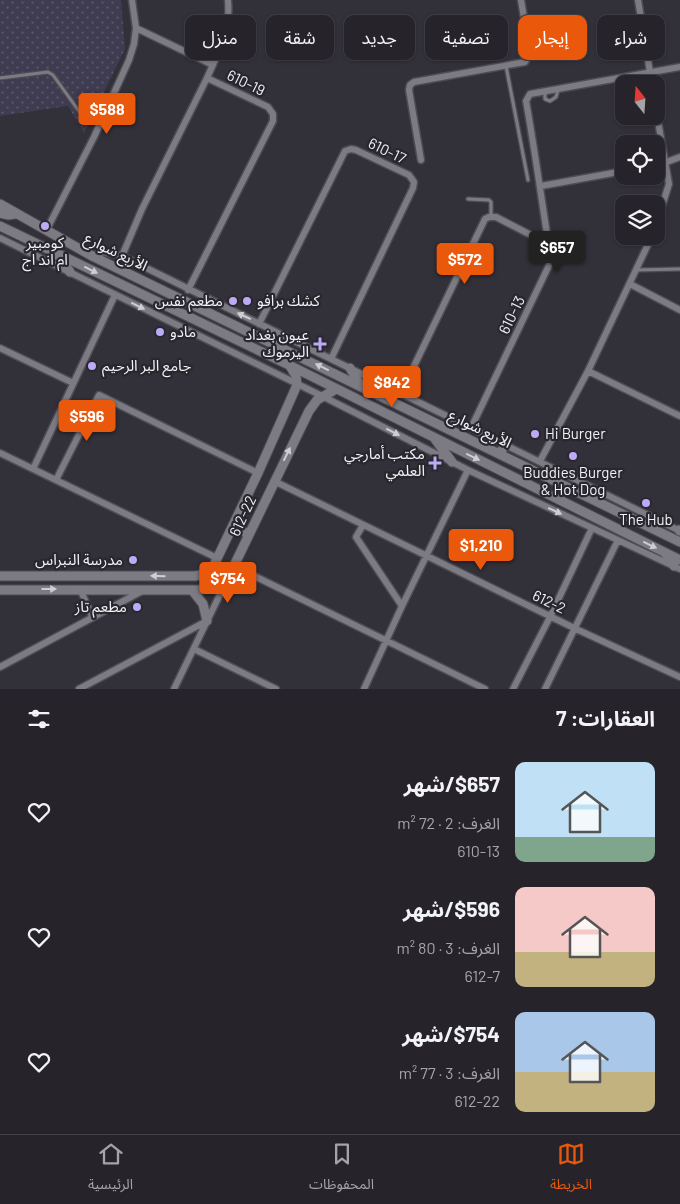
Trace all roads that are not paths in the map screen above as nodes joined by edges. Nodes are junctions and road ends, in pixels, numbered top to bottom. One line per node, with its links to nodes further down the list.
1 (132, 0): 5 (street)
2 (521, 0): 7 (street)
3 (638, 0): 9 (street)
4 (228, 1): 6 (street)
5 (136, 28): 6 (street); 29 (street)
6 (213, 65): 12 (street)
7 (506, 66): 17 (street); 20 (lane)
8 (680, 68): 9 (street)
9 (650, 72): 10 (street); 13 (street)
10 (650, 75)
11 (0, 78): 15 (lane)
12 (207, 78): 35 (street, 610-19); 40 (street, 610-19)
13 (558, 88): 14 (street); 14 (lane)
14 (545, 91): 21 (street, 610-13)
15 (81, 114)
16 (680, 158): 18 (street)
17 (421, 160)
18 (665, 162): 22 (street)
19 (615, 173): 21 (street)
20 (528, 180)
21 (541, 186): 32 (street, 610-13)
22 (665, 197)
23 (468, 199): 27 (lane)
24 (0, 204): 26 (main road, الأربع شوارع)
25 (0, 213): 26 (main road)
26 (16, 214): 29 (main road, الأربع شوارع)
27 (491, 216): 32 (street); 53 (street)
28 (0, 226): 33 (main road, الأربع شوارع)
29 (46, 231): 34 (main road, الأربع شوارع)
30 (0, 238): 38 (street)
31 (648, 245): 37 (street)
32 (552, 246): 60 (street, 610-13)
33 (57, 253): 38 (main road); 46 (main road, الأربع شوارع, one-way to 46)
34 (92, 256): 35 (street); 51 (main road, الأربع شوارع, one-way to 34)
35 (122, 256): 40 (street)
36 (680, 269): 37 (lane)
37 (636, 270): 39 (street)
38 (70, 272): 41 (street)
39 (630, 284): 42 (street); 48 (street)
40 (188, 290): 43 (street, one-way to 40)
41 (114, 295): 49 (street); 50 (street, one-way to 50)
42 (680, 310)
43 (260, 324): 45 (street); 45 (street, 610-17)
44 (0, 348): 49 (street)
45 (331, 359): 47 (street)
46 (289, 365): 50 (main road); 52 (main road, الأربع شوارع)
47 (350, 368): 51 (main road); 53 (street)
48 (588, 371): 58 (street); 65 (street)
49 (73, 383): 67 (street)
50 (297, 385): 54 (street); 69 (main road, 612-22)
51 (361, 386): 55 (main road, الأربع شوارع)
52 (336, 389): 54 (main road); 57 (main road, الأربع شوارع)
53 (401, 393): 60 (street)
54 (322, 396): 66 (street, one-way to 66); 71 (main road, 612-22, one-way to 54)
55 (392, 401): 56 (main road, الأربع شوارع); 57 (main road)
56 (408, 409): 59 (main road); 64 (main road, الأربع شوارع)
57 (383, 412): 59 (main road, الأربع شوارع)
58 (680, 416)
59 (401, 421): 61 (main road, الأربع شوارع)
60 (471, 428): 62 (street)
61 (435, 438): 66 (main road); 81 (main road, الأربع شوارع, one-way to 81)
62 (505, 444): 64 (main road); 65 (street)
63 (0, 453): 67 (street)
64 (500, 454): 78 (main road, الأربع شوارع)
65 (540, 461): 75 (street)
66 (452, 462): 68 (street)
67 (33, 469): 70 (street)
68 (468, 470): 74 (street, one-way to 74); 79 (street)
69 (258, 473): 70 (street); 72 (main road, 612-22)
70 (56, 480): 80 (street)
71 (274, 481): 73 (street, 612-2); 76 (main road, 612-22)
72 (233, 525): 76 (main road); 80 (main road, 612-22)
73 (363, 525): 79 (street, 612-2); 89 (street)
74 (592, 528): 77 (street); 91 (street)
75 (680, 531)
76 (250, 534): 82 (main road, 612-22)
77 (618, 540): 81 (street); 93 (street)
78 (680, 542)
79 (427, 556): 89 (street); 91 (street, 612-2)
80 (217, 558): 83 (main road, 612-22, one-way to 83)
81 (678, 565)
82 (234, 566): 84 (main road, 612-22); 94 (street)
83 (0, 576)
84 (229, 576): 88 (main road); 92 (street)
85 (80, 589): 86 (main road); 87 (main road, one-way to 85); 90 (street)
86 (144, 589): 88 (main road); 90 (street)
87 (0, 590)
88 (192, 590): 92 (main road)
89 (402, 606): 94 (street)
90 (92, 616): 96 (street)
91 (550, 617): 93 (street, 612-2); 103 (street)
92 (207, 620): 95 (street); 98 (street)
93 (574, 628): 97 (street, 612-2); 104 (street)
94 (387, 639): 101 (street); 102 (street)
95 (194, 649): 99 (street); 100 (street)
96 (0, 667)
97 (680, 677)
98 (79, 689)
99 (174, 689)
100 (276, 689)
101 (364, 689)
102 (485, 689)
103 (513, 689)
104 (545, 689)

